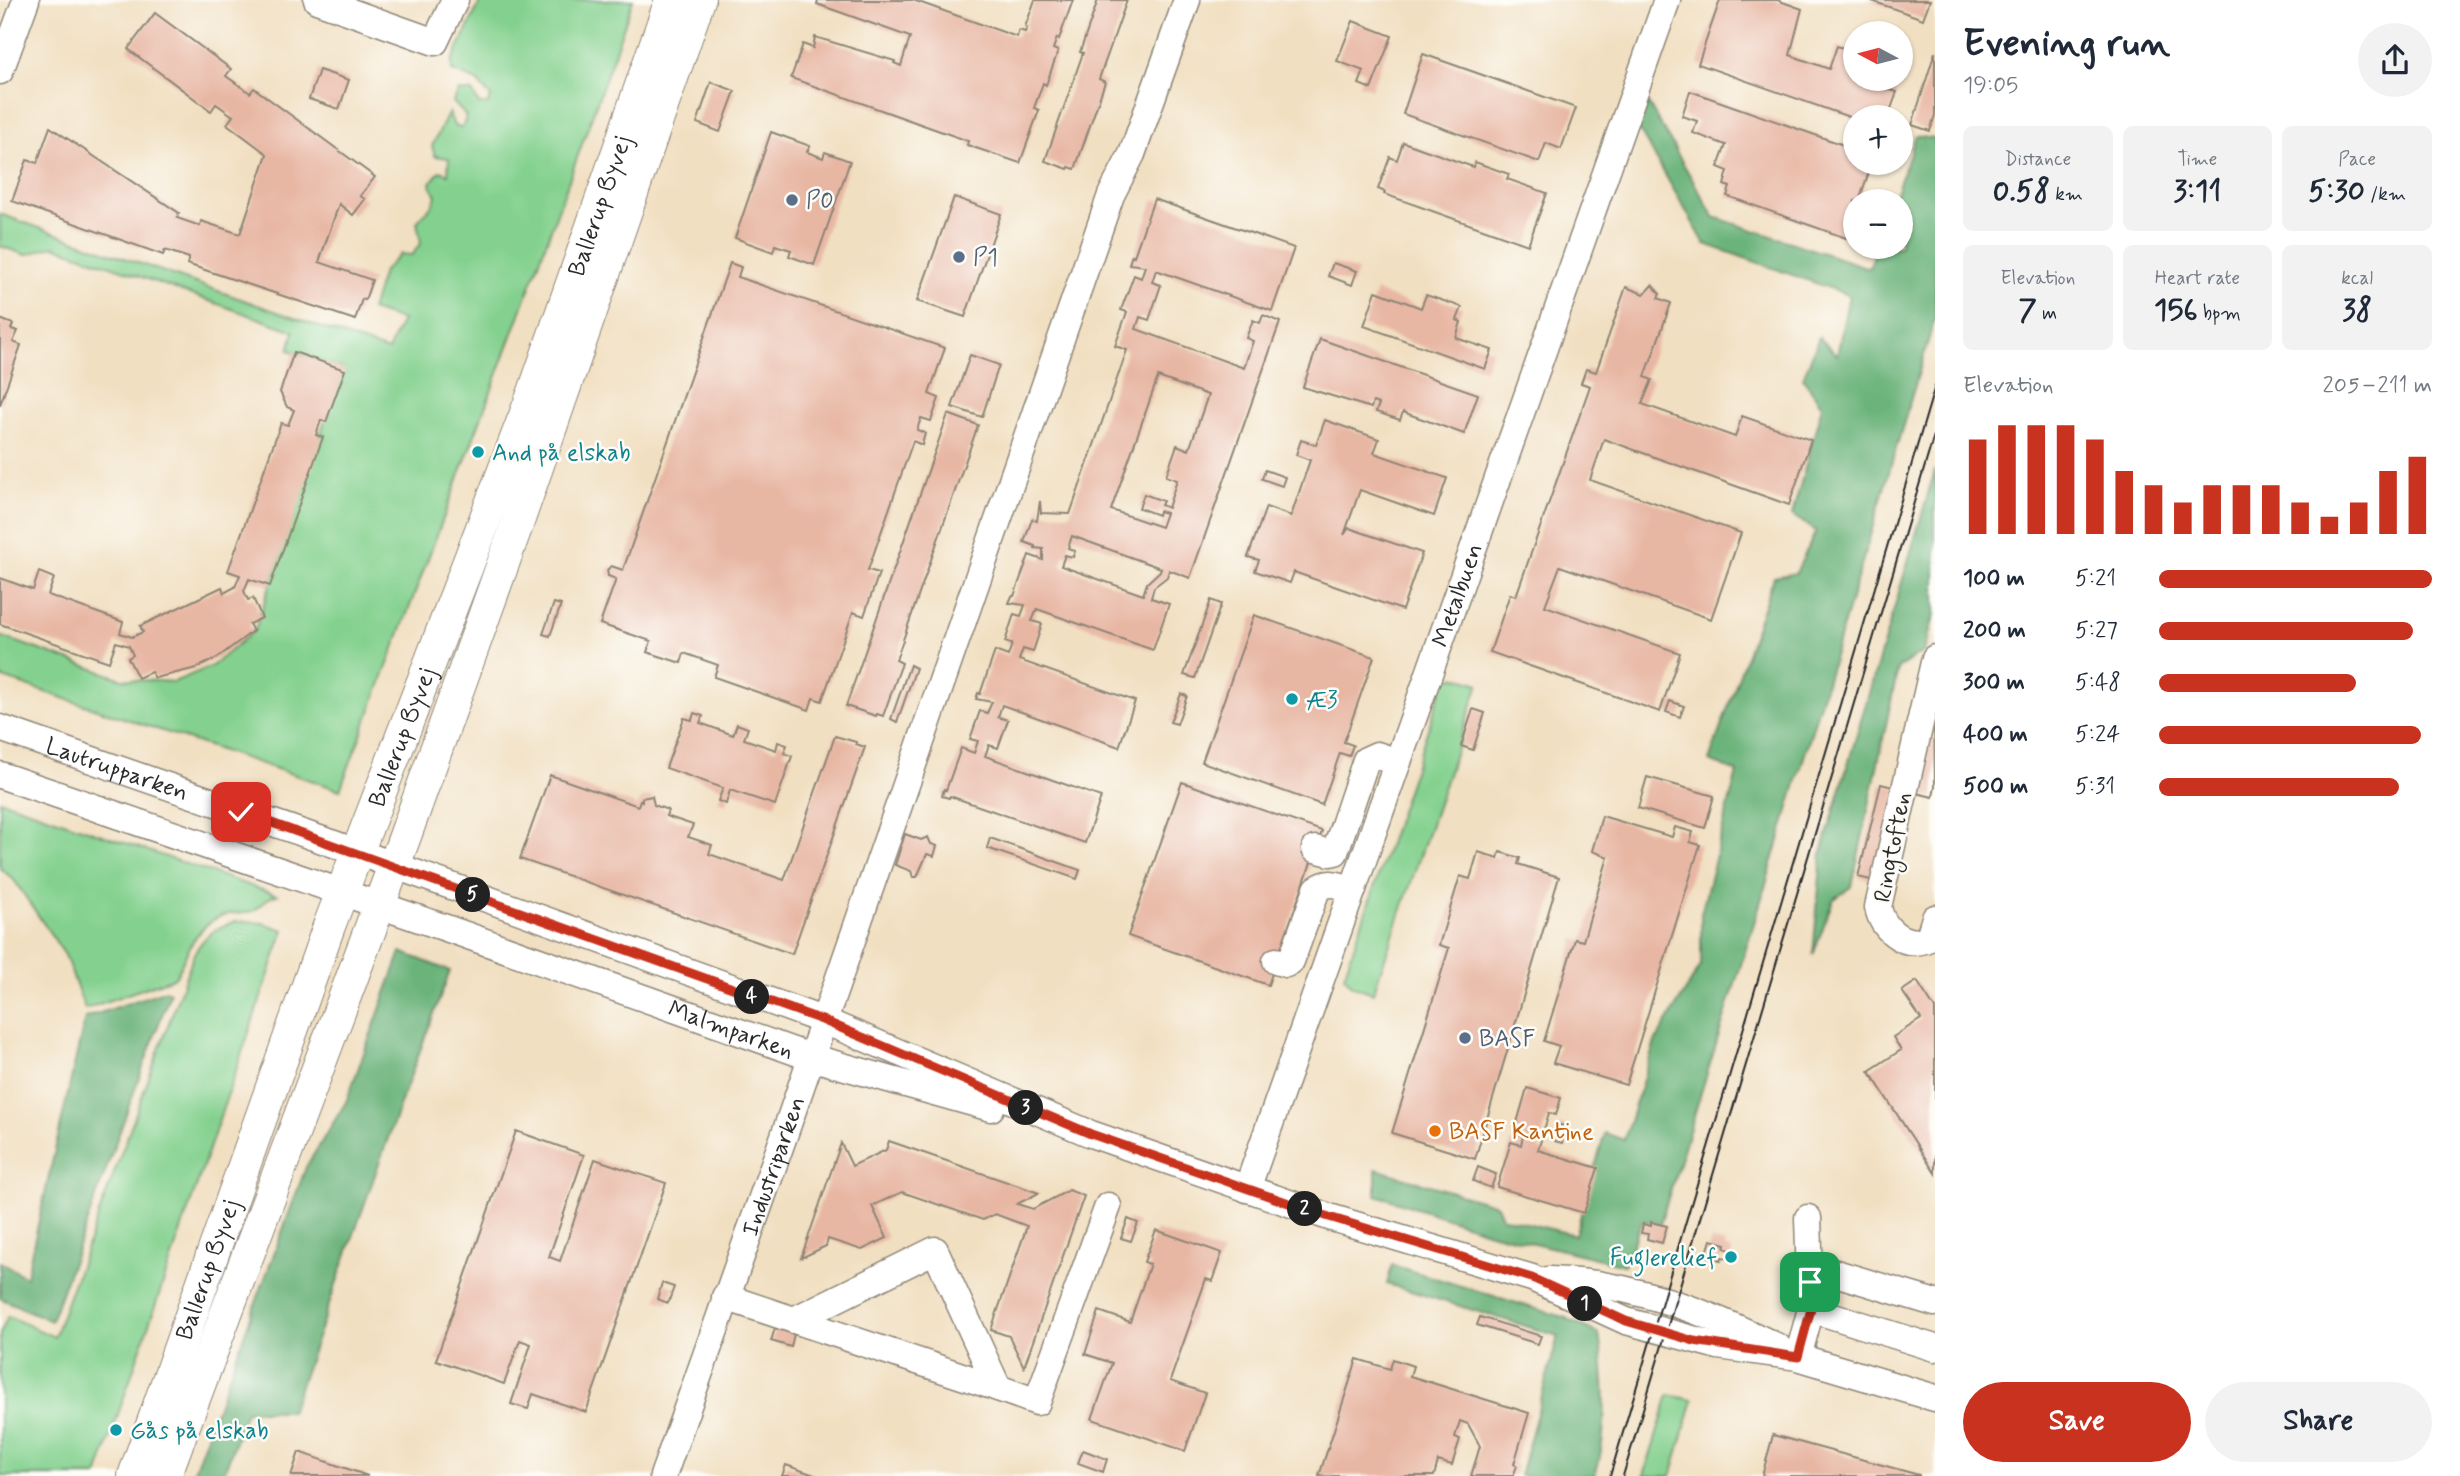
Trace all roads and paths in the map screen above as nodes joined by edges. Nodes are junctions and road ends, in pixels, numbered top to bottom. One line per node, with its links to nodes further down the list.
1 (26, 0): 8 (street)
2 (317, 0): 3 (street)
3 (455, 0)
4 (671, 0): 15 (main road, Ballerup Byvej)
5 (699, 0): 16 (main road, Ballerup Byvej)
6 (1187, 0): 22 (street, Industriparken)
7 (1667, 0): 12 (street, Metalbuen)
8 (6, 33): 9 (street)
9 (0, 71)
10 (1935, 658): 20 (street, Ringtoften)
11 (0, 728): 15 (street, Lautrupparken)
12 (1398, 762): 14 (street); 17 (street, Metalbuen)
13 (0, 775): 18 (street, Lautrupparken)
14 (1315, 849)
15 (356, 852): 16 (street, Lautrupparken); 18 (main road, Ballerup Byvej)
16 (394, 866): 19 (main road, Ballerup Byvej); 22 (street, Malmparken)
17 (1353, 890): 21 (street); 25 (street, Metalbuen)
18 (341, 892): 19 (street, Lautrupparken); 37 (main road, Ballerup Byvej)
19 (377, 905): 23 (street, Malmparken); 38 (main road, Ballerup Byvej)
20 (1935, 918)
21 (1276, 961)
22 (822, 1020): 23 (street, Industriparken); 24 (street, Malmparken)
23 (810, 1057): 24 (street, Malmparken); 29 (street, Industriparken)
24 (1091, 1134): 25 (street, Malmparken)
25 (1247, 1189): 34 (street, Malmparken)
26 (1108, 1206): 35 (street)
27 (1808, 1218): 28 (street)
28 (1810, 1265): 30 (street); 31 (street)
29 (725, 1297): 32 (street); 39 (street, Industriparken)
30 (1935, 1303)
31 (1811, 1309): 33 (street); 34 (street)
32 (794, 1320): 35 (street); 35 (street)
33 (1935, 1348)
34 (1798, 1357): 36 (street, Malmparken)
35 (998, 1388)
36 (1935, 1398)
37 (134, 1476)
38 (165, 1476)
39 (663, 1476)

